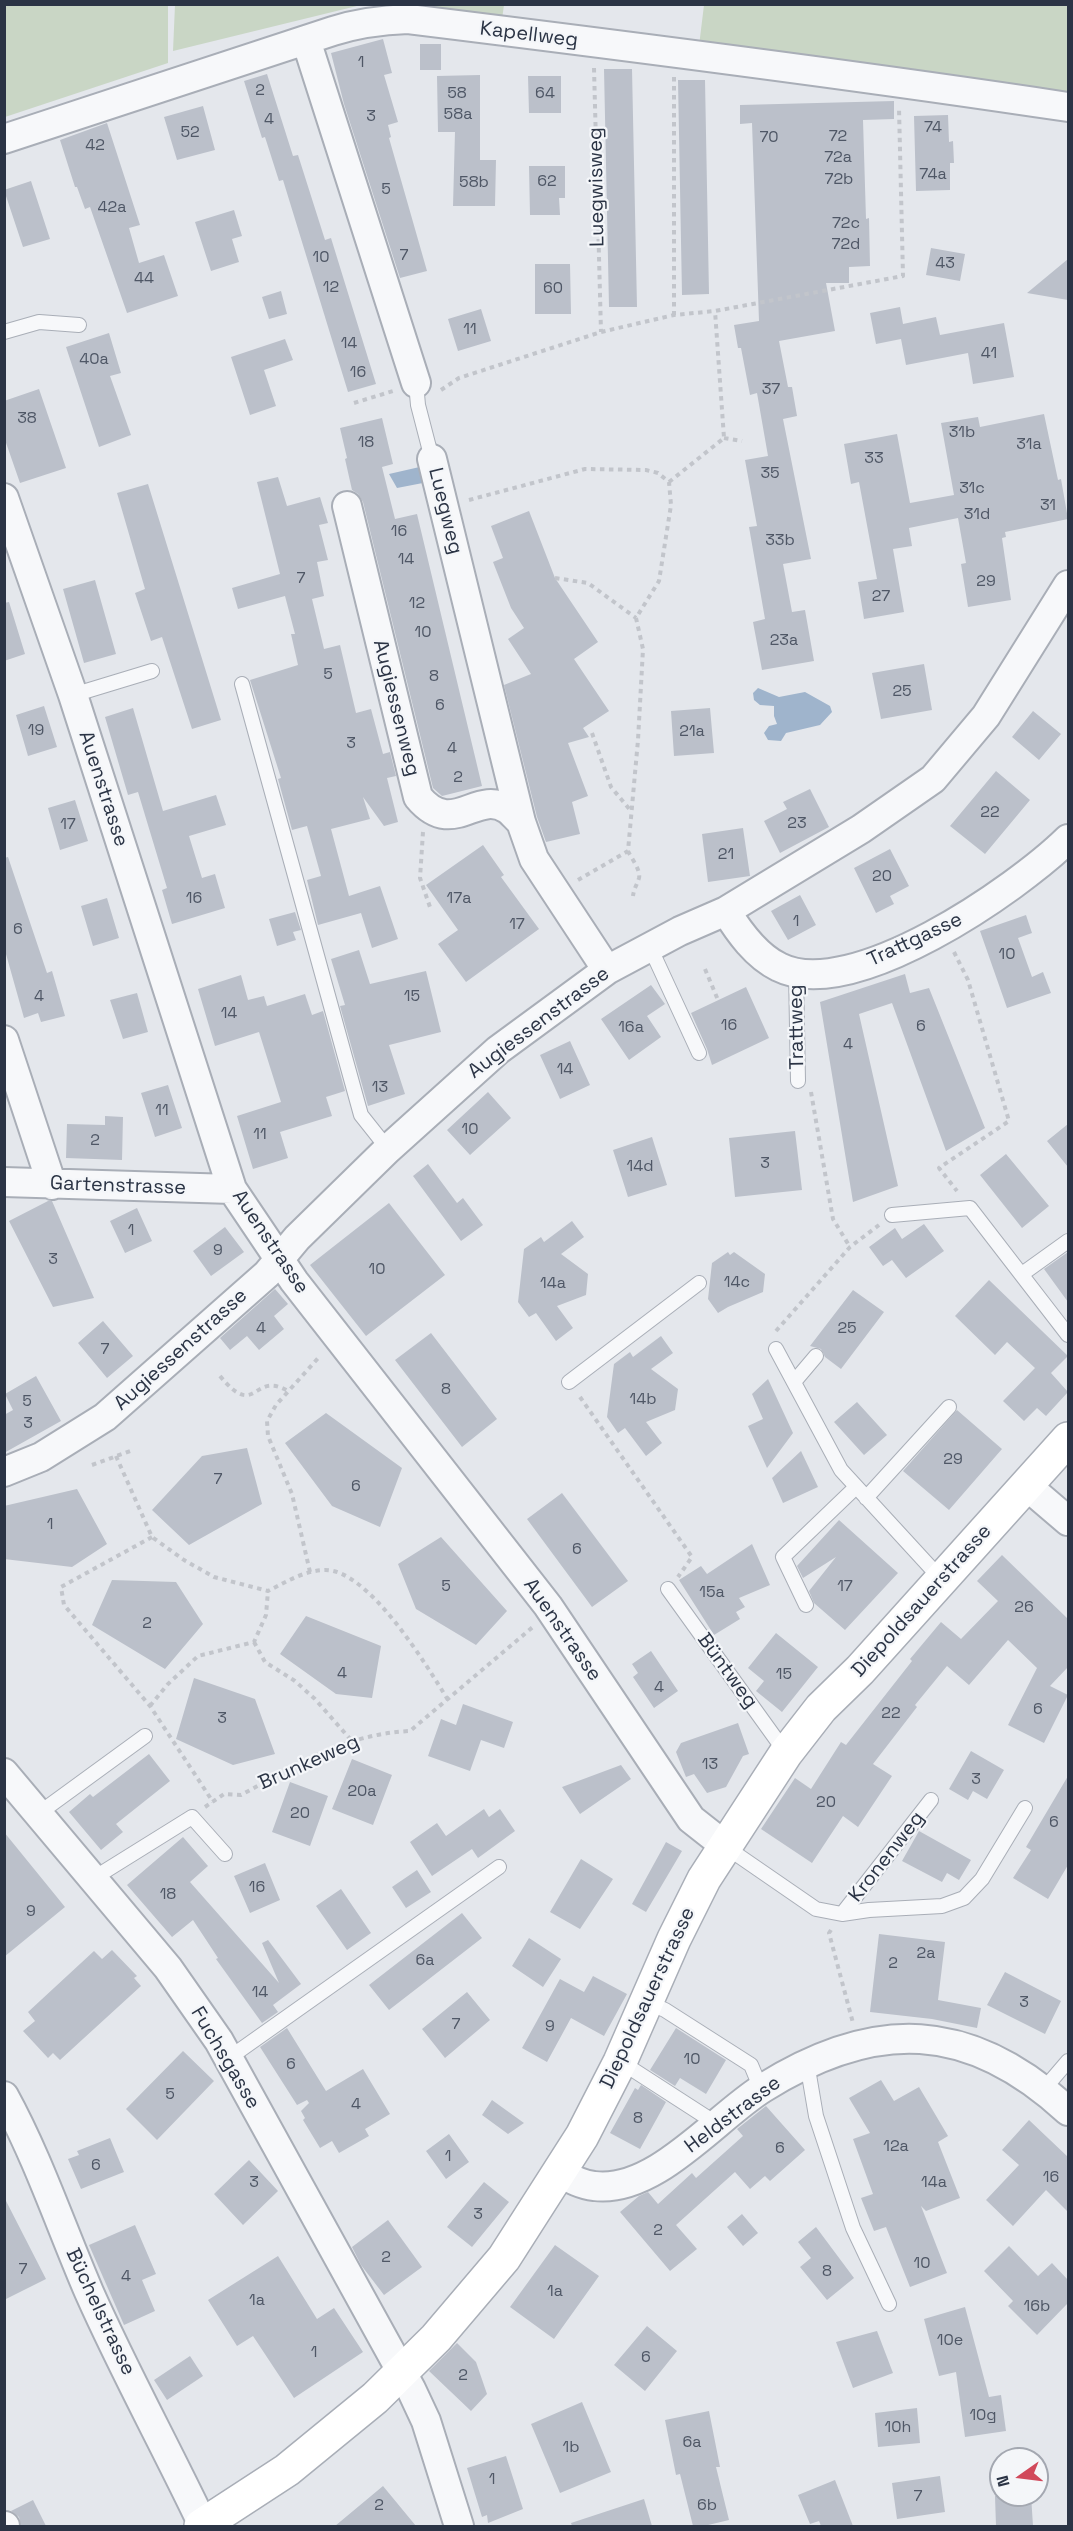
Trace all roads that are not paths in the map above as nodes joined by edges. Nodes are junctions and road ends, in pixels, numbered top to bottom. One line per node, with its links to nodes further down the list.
1 (306, 40): 2 (street, Kapellweg); 3 (street, Kapellweg); 6 (street, Luegweg)
2 (1068, 106)
3 (4, 139)
4 (79, 325): 5 (lane)
5 (4, 332)
6 (417, 394): 7 (lane, Luegweg)
7 (432, 459): 14 (street, Luegweg)
8 (4, 498): 13 (street, Auenstrasse)
9 (347, 506): 14 (street, Augiessenweg)
10 (1068, 585): 16 (street, Augiessenstrasse)
11 (152, 670): 13 (lane)
12 (242, 684): 23 (lane)
13 (73, 696): 26 (street, Auenstrasse)
14 (521, 822): 18 (street, Luegweg)
15 (1068, 839): 19 (street, Trattgasse)
16 (726, 911): 17 (street, Augiessenstrasse); 19 (street, Trattgasse)
17 (650, 947): 18 (street, Augiessenstrasse); 21 (lane)
18 (607, 970): 23 (street, Augiessenstrasse)
19 (796, 972): 22 (lane, Trattweg)
20 (4, 1040): 25 (street)
21 (699, 1053)
22 (798, 1081)
23 (388, 1149): 29 (street, Augiessenstrasse)
24 (4, 1182): 25 (street, Gartenstrasse)
25 (52, 1185): 26 (street, Gartenstrasse)
26 (232, 1189): 29 (street, Auenstrasse)
27 (892, 1215): 30 (lane)
28 (1068, 1241): 30 (lane)
29 (280, 1259): 39 (street, Augiessenstrasse); 53 (street, Auenstrasse)
30 (1022, 1274): 32 (lane)
31 (699, 1283): 35 (lane)
32 (1068, 1335)
33 (776, 1349): 36 (lane)
34 (816, 1356): 36 (lane)
35 (569, 1382)
36 (794, 1382): 41 (lane)
37 (949, 1407): 42 (lane)
38 (1068, 1439): 40 (main road, Diepoldsauerstrasse)
39 (4, 1472)
40 (1027, 1486): 43 (street); 44 (main road, Diepoldsauerstrasse)
41 (856, 1487): 42 (lane); 46 (lane)
42 (866, 1498): 44 (lane)
43 (1068, 1521)
44 (942, 1580): 48 (main road, Diepoldsauerstrasse)
45 (668, 1589): 48 (lane, Büntweg)
46 (806, 1605)
47 (145, 1736): 52 (lane)
48 (786, 1753): 53 (main road, Diepoldsauerstrasse)
49 (4, 1773): 52 (street, Fuchsgasse)
50 (931, 1800): 57 (lane, Kronenweg)
51 (1025, 1808): 57 (lane)
52 (38, 1814): 56 (street, Fuchsgasse)
53 (724, 1845): 57 (lane); 58 (main road, Diepoldsauerstrasse)
54 (225, 1854): 56 (lane)
55 (499, 1867): 59 (lane)
56 (94, 1878): 59 (street, Fuchsgasse)
57 (842, 1914)
58 (647, 2002): 61 (main road, Diepoldsauerstrasse); 63 (lane)
59 (229, 2058): 70 (street, Fuchsgasse)
60 (1068, 2061): 64 (lane)
61 (620, 2062): 67 (lane); 68 (main road, Diepoldsauerstrasse)
62 (807, 2063): 63 (street, Heldstrasse); 64 (street, Heldstrasse); 69 (lane)
63 (761, 2089): 67 (street, Heldstrasse)
64 (1044, 2089): 66 (street, Heldstrasse)
65 (4, 2096): 71 (street, Büchelstrasse)
66 (1068, 2111)
67 (717, 2124): 68 (street, Heldstrasse)
68 (560, 2173): 70 (main road, Diepoldsauerstrasse)
69 (889, 2304)
70 (402, 2372): 71 (main road, Diepoldsauerstrasse); 72 (street, Fuchsgasse)
71 (202, 2526)
72 (459, 2526)

